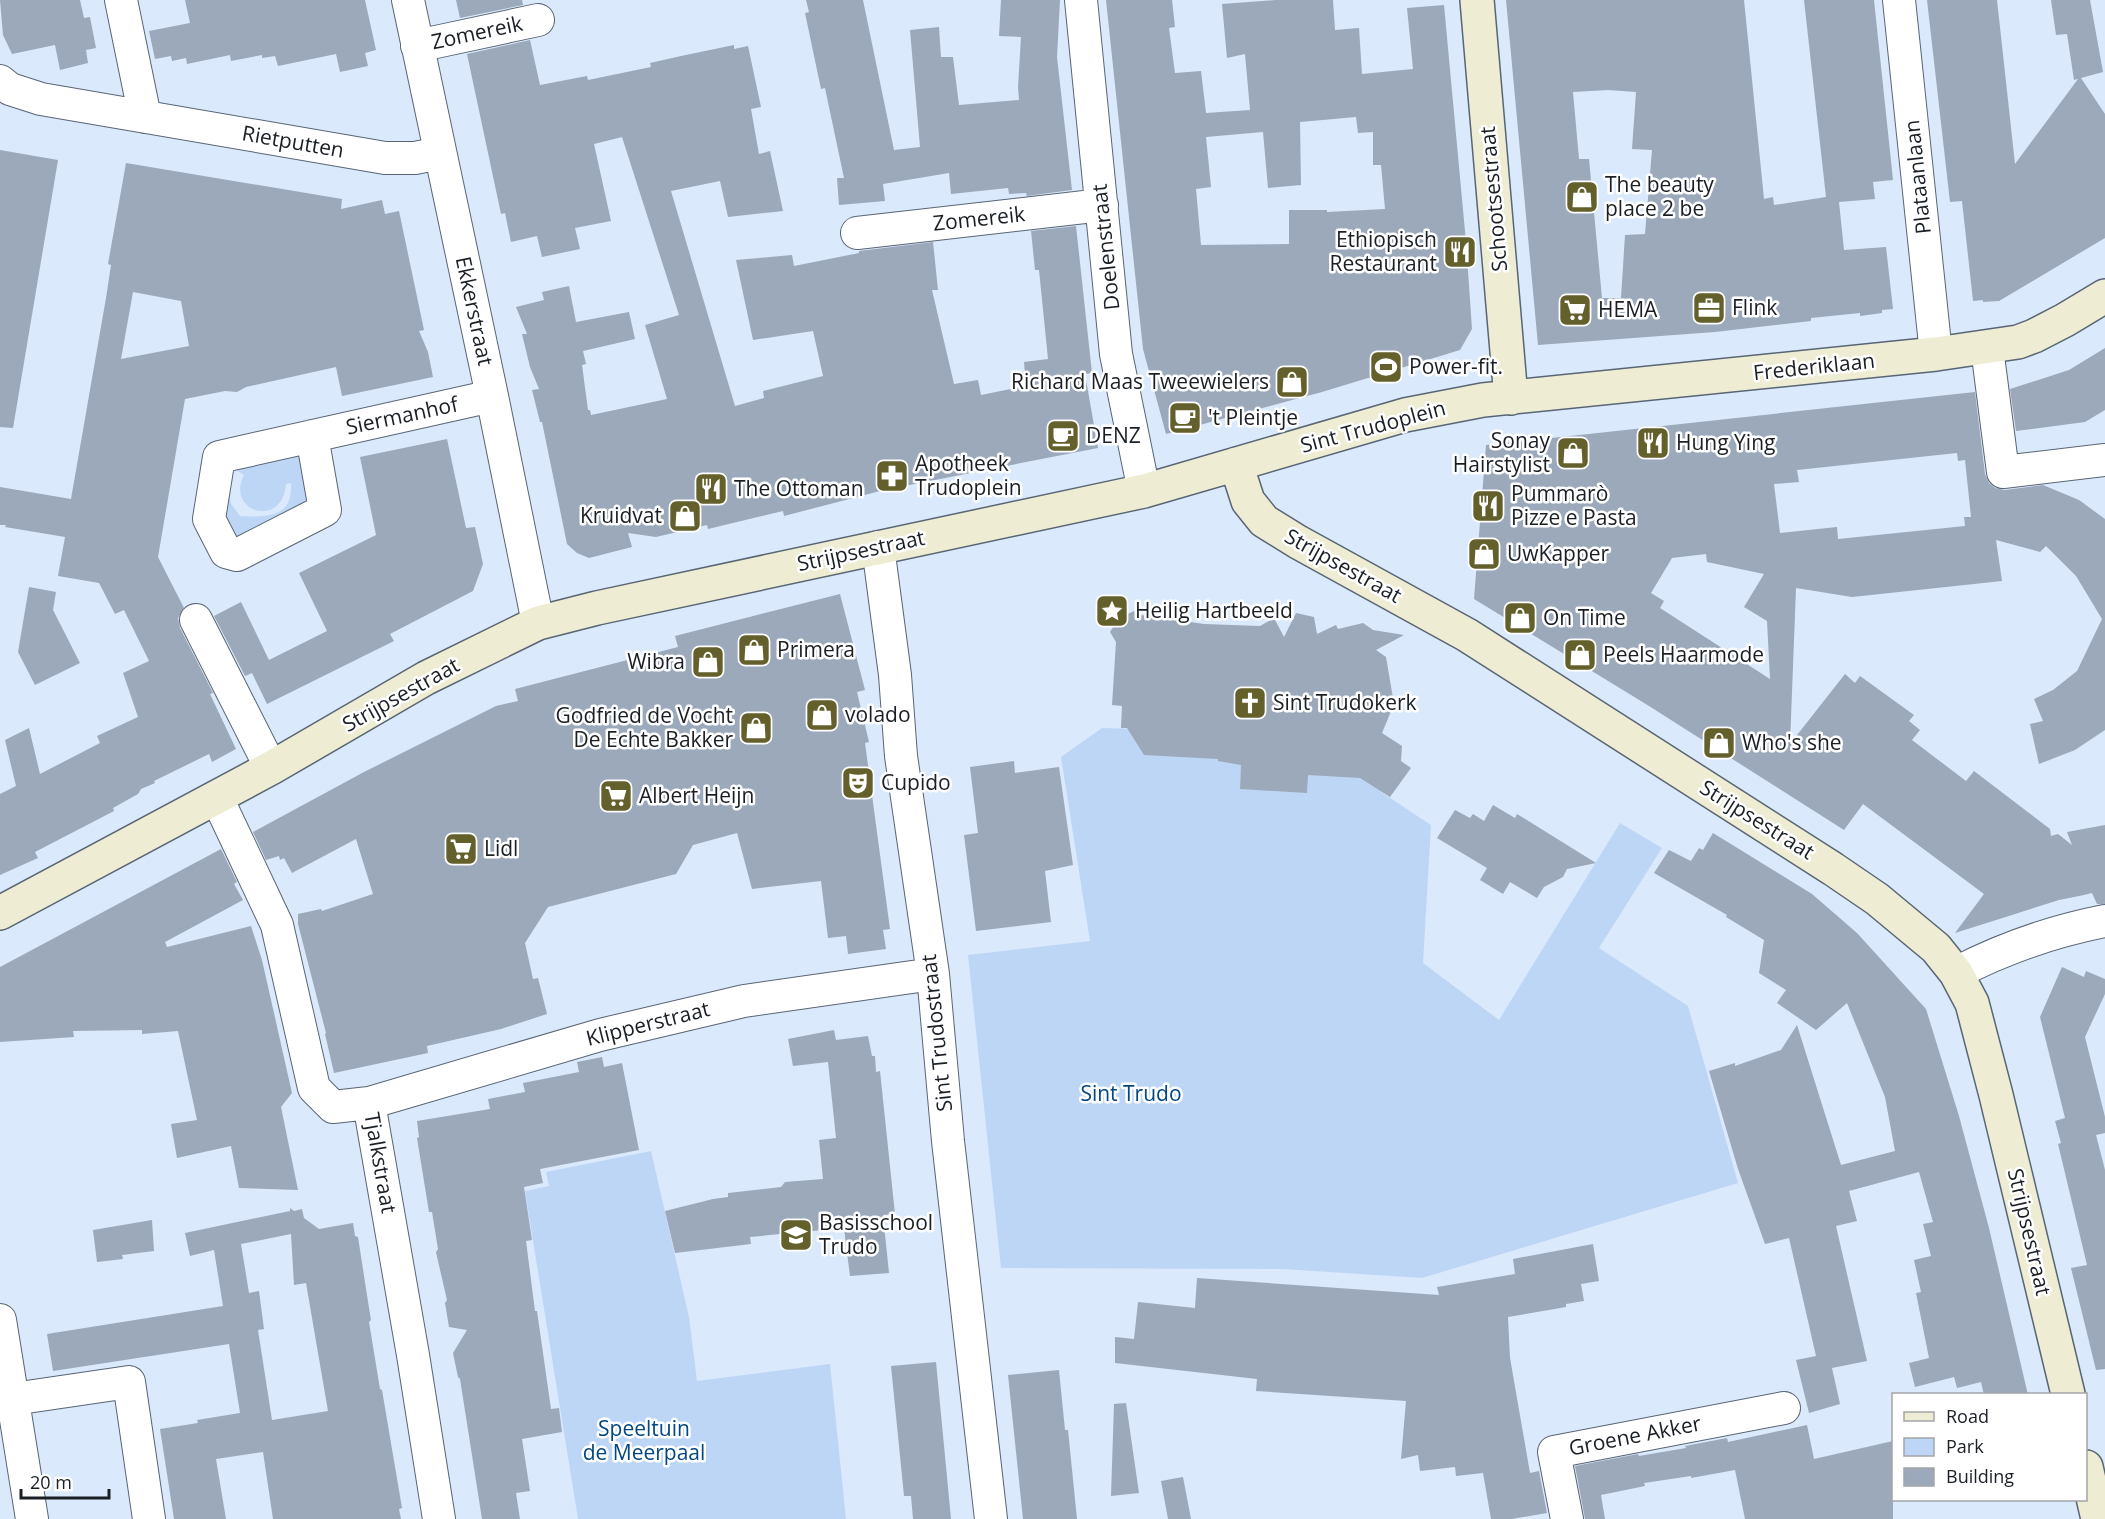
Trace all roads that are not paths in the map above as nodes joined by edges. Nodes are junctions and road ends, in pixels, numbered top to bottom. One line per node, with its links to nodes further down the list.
1 (121, 0): 9 (street)
2 (408, 0): 7 (street, Ekkerstraat)
3 (1081, 0): 11 (street, Doelenstraat)
4 (1477, 0): 17 (street, Schootsestraat)
5 (1899, 0): 15 (street, Plataanlaan)
6 (538, 20): 7 (street, Zomereik)
7 (417, 46): 10 (street, Ekkerstraat)
8 (0, 81): 9 (street, Rietputten)
9 (145, 117): 10 (street, Rietputten)
10 (440, 153): 16 (street, Ekkerstraat)
11 (1102, 205): 12 (street, Zomereik); 21 (street, Doelenstraat)
12 (857, 233)
13 (2105, 296): 14 (street, Frederiklaan)
14 (1987, 348): 15 (street, Frederiklaan); 19 (street)
15 (1936, 354): 17 (street, Frederiklaan)
16 (492, 396): 18 (street, Siermanhof); 24 (street, Ekkerstraat)
17 (1511, 398): 20 (street, Sint Trudoplein)
18 (312, 436)
19 (2105, 460)
20 (1236, 464): 21 (street, Strijpsestraat); 29 (street, Strijpsestraat)
21 (1144, 491): 22 (street, Strijpsestraat)
22 (878, 547): 24 (street, Strijpsestraat); 30 (street, Sint Trudostraat)
23 (196, 620): 25 (street)
24 (538, 623): 25 (street, Strijpsestraat)
25 (272, 768): 26 (street, Strijpsestraat)
26 (217, 798): 27 (street, Strijpsestraat); 31 (street, Tjalkstraat)
27 (0, 913)
28 (2105, 921): 29 (street)
29 (1956, 973): 33 (street, Strijpsestraat)
30 (933, 974): 31 (street, Klipperstraat); 40 (street, Sint Trudostraat)
31 (369, 1103): 39 (street, Tjalkstraat)
32 (0, 1320): 34 (street)
33 (2068, 1393)
34 (13, 1400): 37 (street); 38 (street)
35 (1784, 1408): 41 (street, Groene Akker)
36 (2087, 1475): 42 (street)
37 (32, 1519)
38 (149, 1519)
39 (439, 1519)
40 (991, 1519)
41 (1567, 1519)
42 (2098, 1519)

